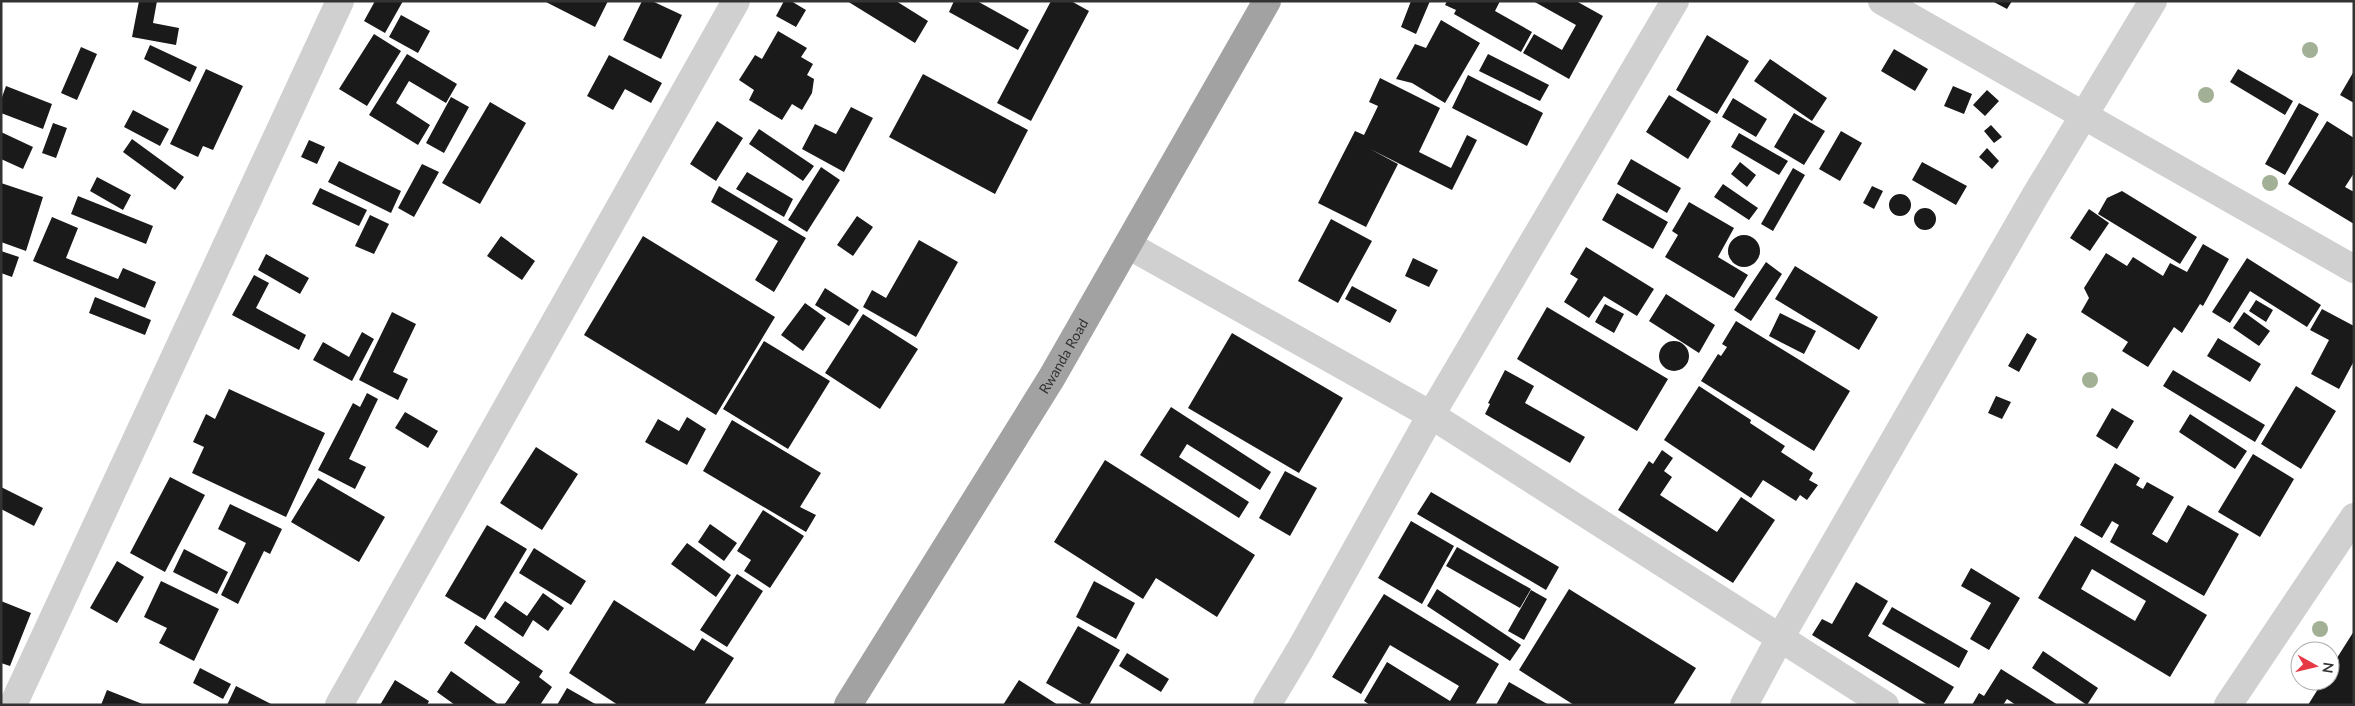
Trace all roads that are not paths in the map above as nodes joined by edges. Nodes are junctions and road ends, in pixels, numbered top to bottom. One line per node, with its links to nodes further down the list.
1 (340, 1): 13 (street)
2 (736, 1): 14 (street)
3 (1267, 1): 8 (highway, Rwanda Road)
4 (1674, 1): 10 (street)
5 (1882, 1): 7 (street)
6 (2153, 1): 7 (street)
7 (2084, 115): 9 (street); 12 (street)
8 (1128, 245): 10 (street); 15 (highway, Rwanda Road)
9 (2354, 269)
10 (1431, 416): 12 (street); 16 (street)
11 (2354, 517): 19 (street)
12 (1780, 638): 17 (street); 18 (street)
13 (13, 705)
14 (339, 705)
15 (848, 705)
16 (1267, 705)
17 (1744, 705)
18 (1885, 705)
19 (2228, 705)

